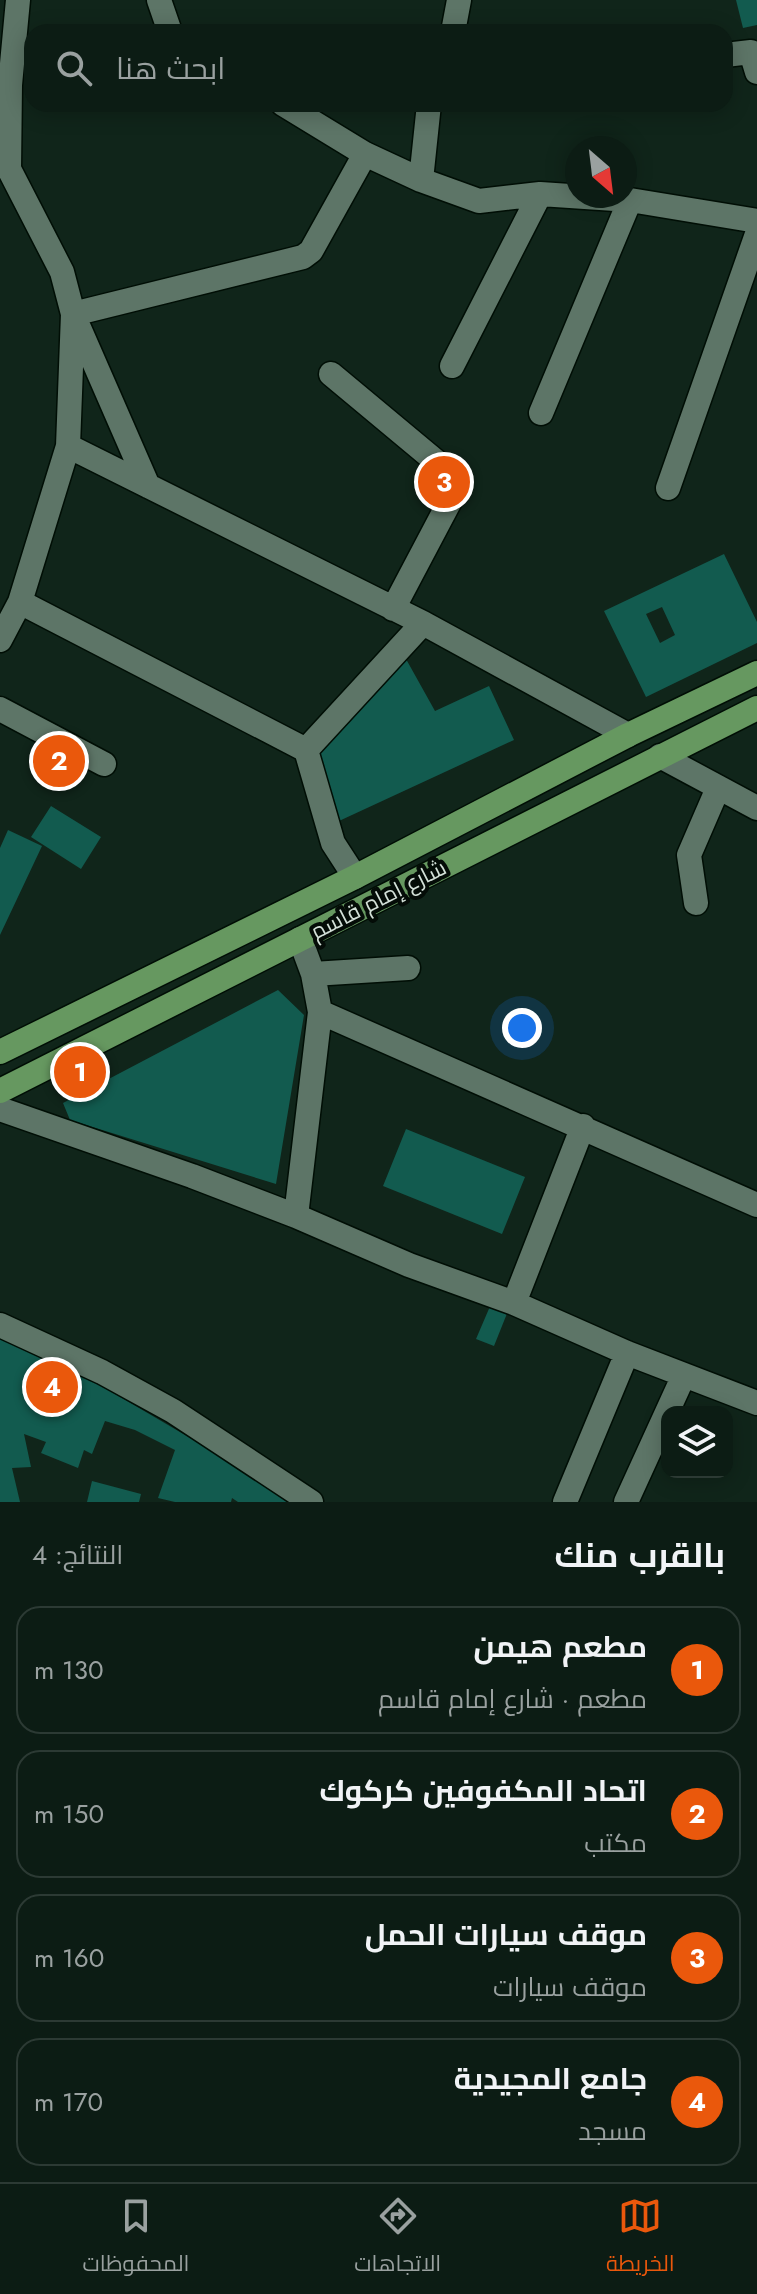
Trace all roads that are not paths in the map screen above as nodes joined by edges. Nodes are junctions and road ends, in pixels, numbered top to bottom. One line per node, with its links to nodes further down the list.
1 (18, 0): 11 (street)
2 (159, 0): 4 (street)
3 (459, 0): 5 (street)
4 (167, 24)
5 (454, 24)
6 (733, 56): 7 (street)
7 (755, 58)
8 (296, 112): 10 (street)
9 (428, 112): 12 (street)
10 (365, 154): 12 (street); 19 (street)
11 (4, 163): 19 (street)
12 (421, 180): 13 (street)
13 (540, 194): 14 (street); 20 (street)
14 (565, 196)
15 (637, 201): 17 (street)
16 (627, 208): 22 (street)
17 (757, 221)
18 (757, 234): 25 (street)
19 (73, 314): 23 (street); 24 (street)
20 (452, 366)
21 (331, 374): 27 (street)
22 (541, 413)
23 (68, 446): 24 (street); 26 (street)
24 (148, 486): 27 (street)
25 (668, 488)
26 (20, 602): 29 (street); 34 (street)
27 (393, 609): 28 (street)
28 (423, 623): 33 (street); 34 (street)
29 (0, 640)
30 (757, 673): 33 (main road, شارع إمام قاسم)
31 (757, 708): 35 (main road, شارع إمام قاسم)
32 (0, 709): 36 (street)
33 (628, 735): 35 (main road); 39 (main road, شارع إمام قاسم)
34 (306, 750): 39 (street)
35 (660, 756): 37 (street); 41 (main road, شارع إمام قاسم)
36 (104, 764)
37 (718, 788): 38 (street); 40 (street)
38 (757, 808)
39 (355, 877): 45 (main road, شارع إمام قاسم)
40 (696, 903)
41 (300, 939): 43 (street); 46 (main road, شارع إمام قاسم)
42 (408, 968): 43 (street)
43 (313, 974): 44 (street)
44 (320, 1012): 48 (street); 50 (street)
45 (0, 1052)
46 (0, 1091)
47 (0, 1109): 50 (street)
48 (583, 1126): 49 (street); 51 (street)
49 (757, 1205)
50 (296, 1216): 51 (street)
51 (514, 1303): 53 (street)
52 (0, 1325): 56 (street)
53 (627, 1353): 54 (street); 57 (street)
54 (684, 1375): 55 (street); 58 (street)
55 (757, 1403)
56 (311, 1502)
57 (565, 1502)
58 (626, 1502)

